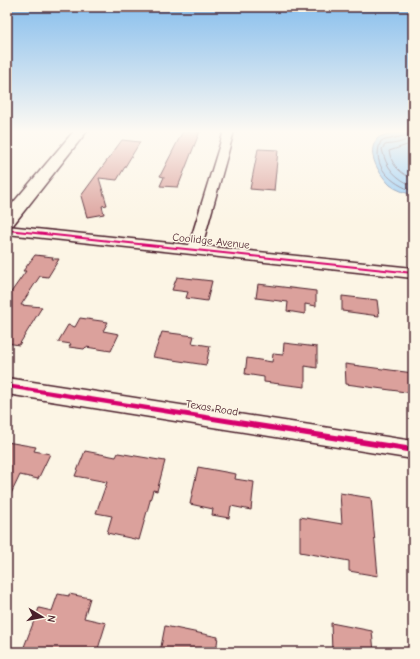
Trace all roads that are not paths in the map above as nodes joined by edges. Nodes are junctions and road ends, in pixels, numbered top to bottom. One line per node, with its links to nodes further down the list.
1 (56, 162): 3 (main road)
2 (220, 162): 5 (street)
3 (7, 221)
4 (7, 230): 5 (street, Coolidge Avenue)
5 (194, 250): 6 (street, Coolidge Avenue)
6 (413, 274)
7 (7, 386): 8 (street, Texas Road)
8 (413, 450)

